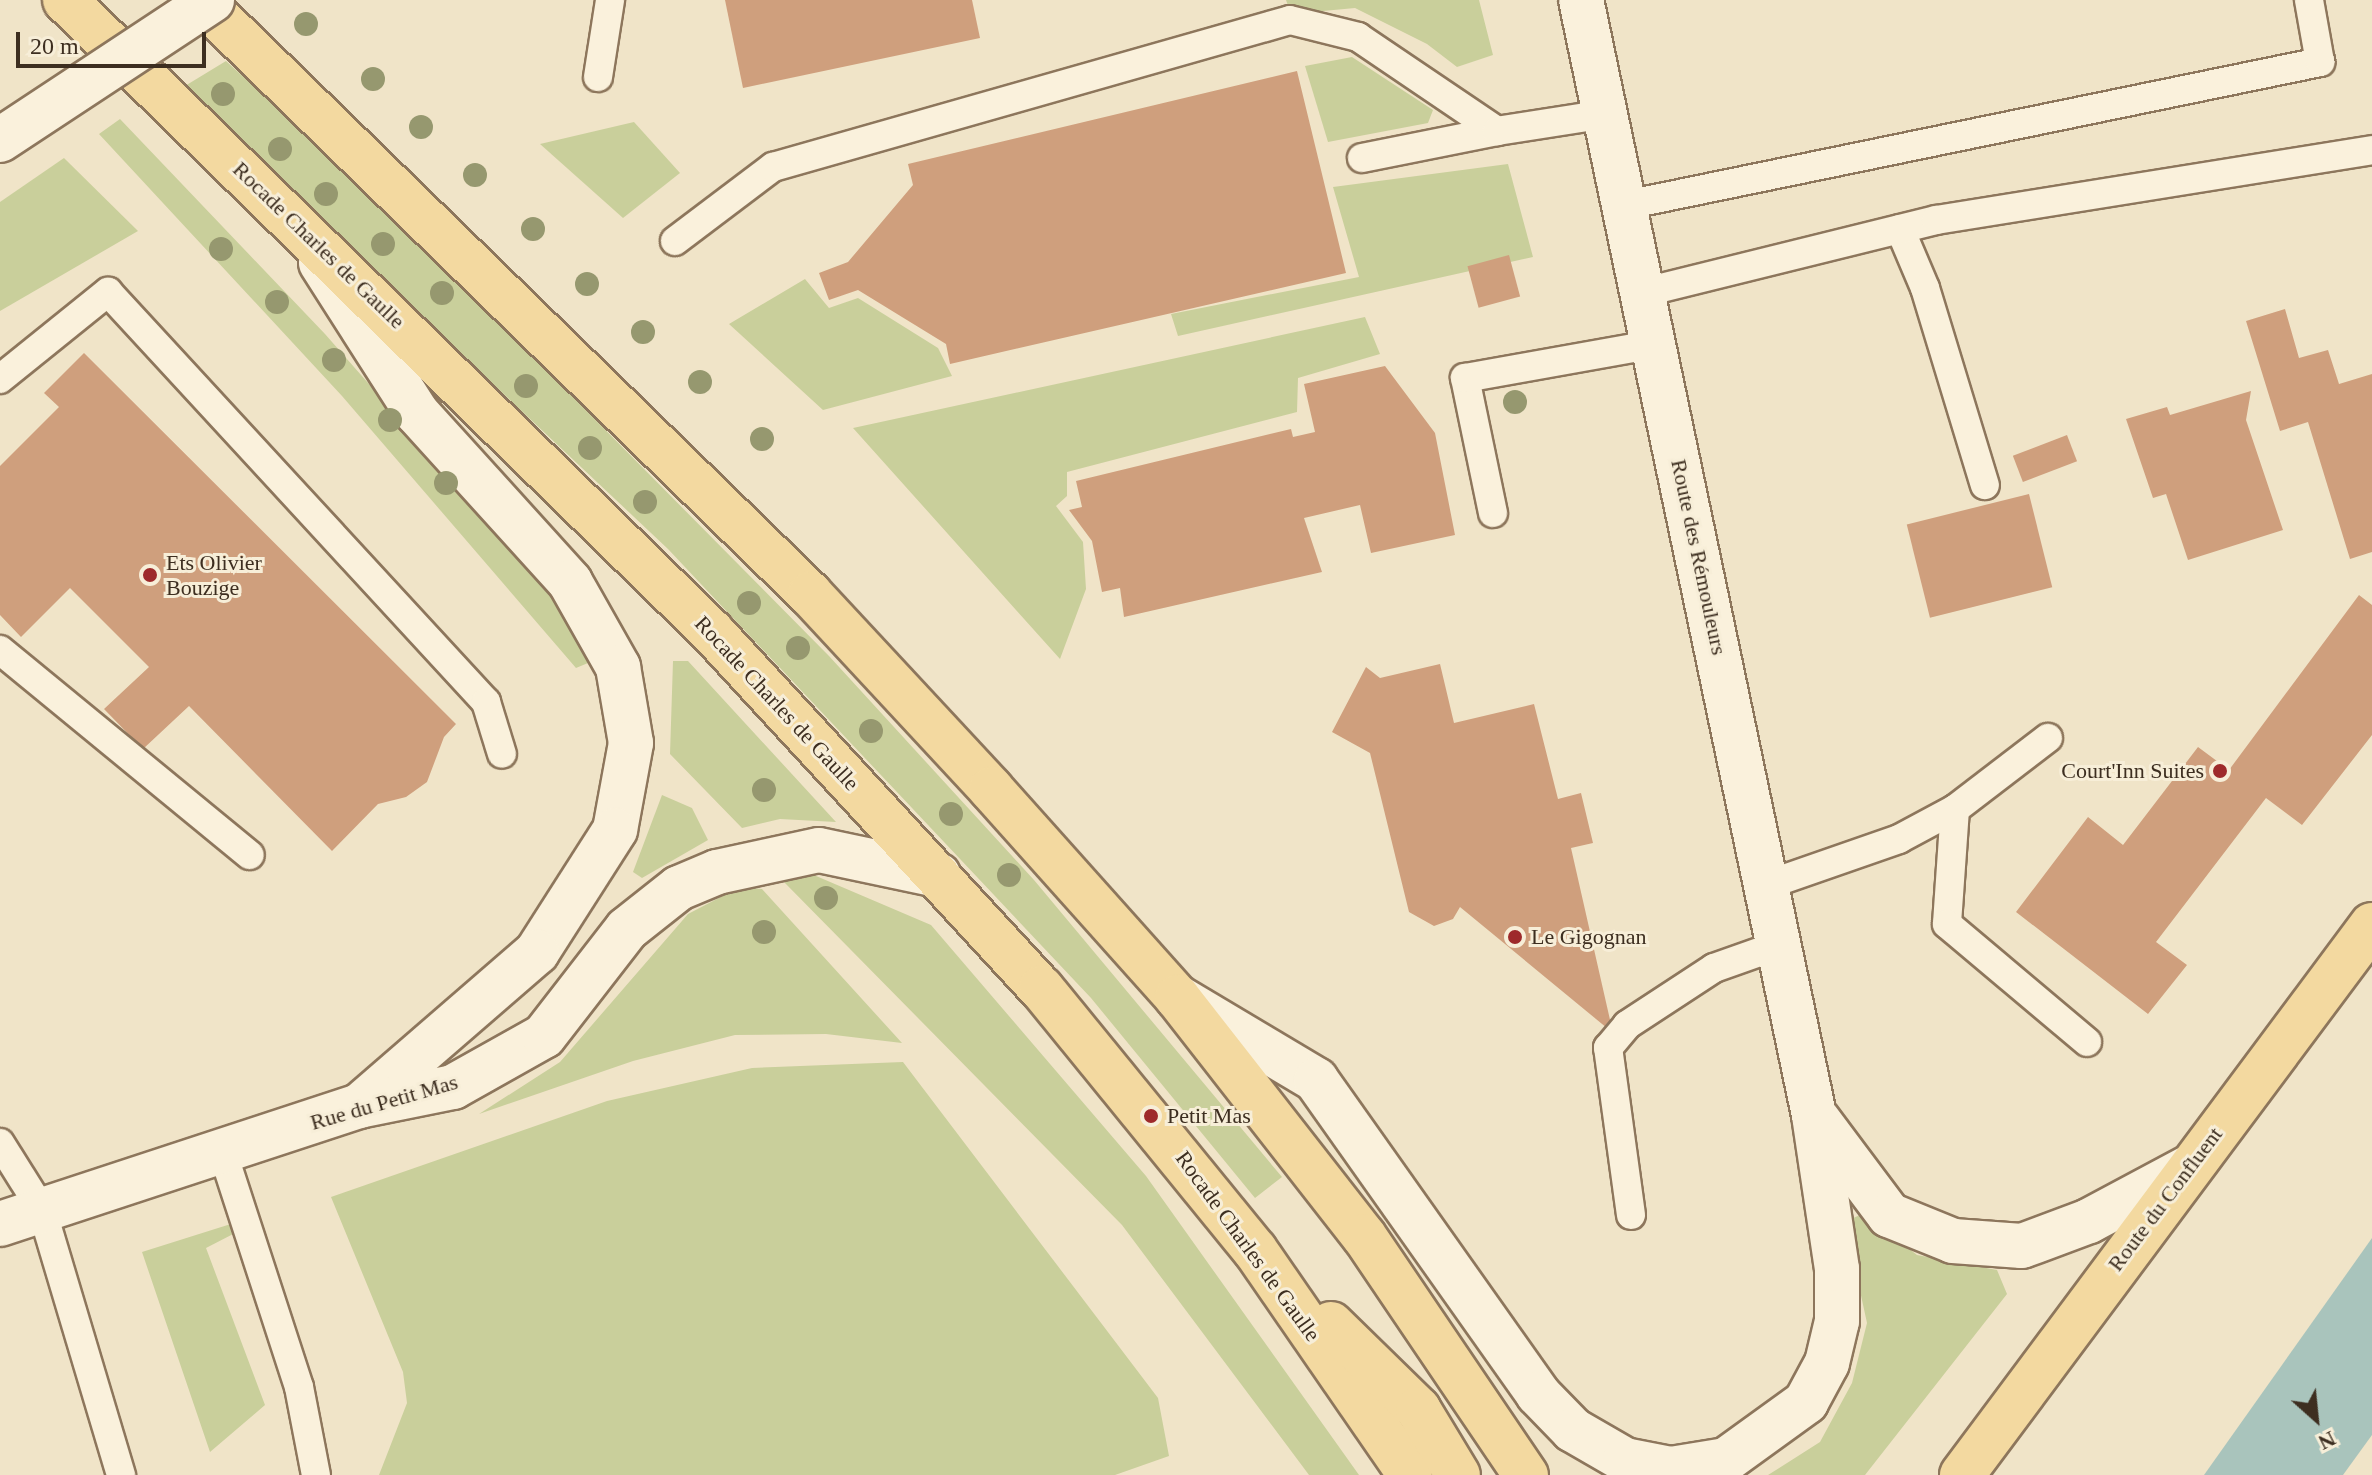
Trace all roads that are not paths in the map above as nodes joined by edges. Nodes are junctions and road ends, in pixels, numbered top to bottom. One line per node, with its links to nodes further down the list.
1 (65, 0): 14 (main road, Rocade Charles de Gaulle)
2 (200, 0): 31 (main road)
3 (212, 0): 10 (street, bridge)
4 (610, 0): 7 (lane)
5 (1581, 0): 8 (street, Route des Rémouleurs)
6 (2309, 0): 13 (lane)
7 (598, 77)
8 (1606, 114): 9 (lane); 13 (street, Route des Rémouleurs)
9 (1497, 131): 12 (lane); 16 (lane)
10 (0, 140)
11 (2372, 150): 15 (lane)
12 (1362, 158)
13 (1626, 205): 17 (street, Route des Rémouleurs)
14 (292, 217): 27 (main road, Rocade Charles de Gaulle); 33 (street)
15 (1900, 229): 17 (lane); 20 (lane)
16 (675, 241)
17 (1645, 292): 18 (street, Route des Rémouleurs)
18 (1656, 344): 21 (lane); 28 (street, Route des Rémouleurs)
19 (0, 379): 24 (lane)
20 (1985, 485)
21 (1493, 513)
22 (0, 650): 26 (lane)
23 (2048, 738): 25 (lane)
24 (502, 754)
25 (1955, 809): 28 (lane); 32 (lane)
26 (250, 855)
27 (938, 875): 33 (street, Rue du Petit Mas); 41 (main road, Rocade Charles de Gaulle)
28 (1767, 885): 30 (street, Route des Rémouleurs)
29 (2372, 925): 37 (main road, Route du Confluent)
30 (1779, 945): 34 (street, Route des Rémouleurs); 39 (lane)
31 (1177, 997): 34 (street, Route des Rémouleurs); 46 (main road)
32 (2087, 1042)
33 (359, 1106): 36 (street, Rue du Petit Mas)
34 (1814, 1115): 37 (street)
35 (0, 1143): 38 (lane)
36 (222, 1150): 38 (street, Rue du Petit Mas); 43 (lane)
37 (2188, 1168): 47 (main road, Route du Confluent)
38 (42, 1210): 40 (street, Rue du Petit Mas); 42 (lane)
39 (1631, 1215)
40 (0, 1224)
41 (1255, 1250): 44 (main road, Rocade Charles de Gaulle); 45 (main road)
42 (121, 1475)
43 (316, 1475)
44 (1410, 1475)
45 (1458, 1475)
46 (1526, 1475)
47 (1962, 1475)

